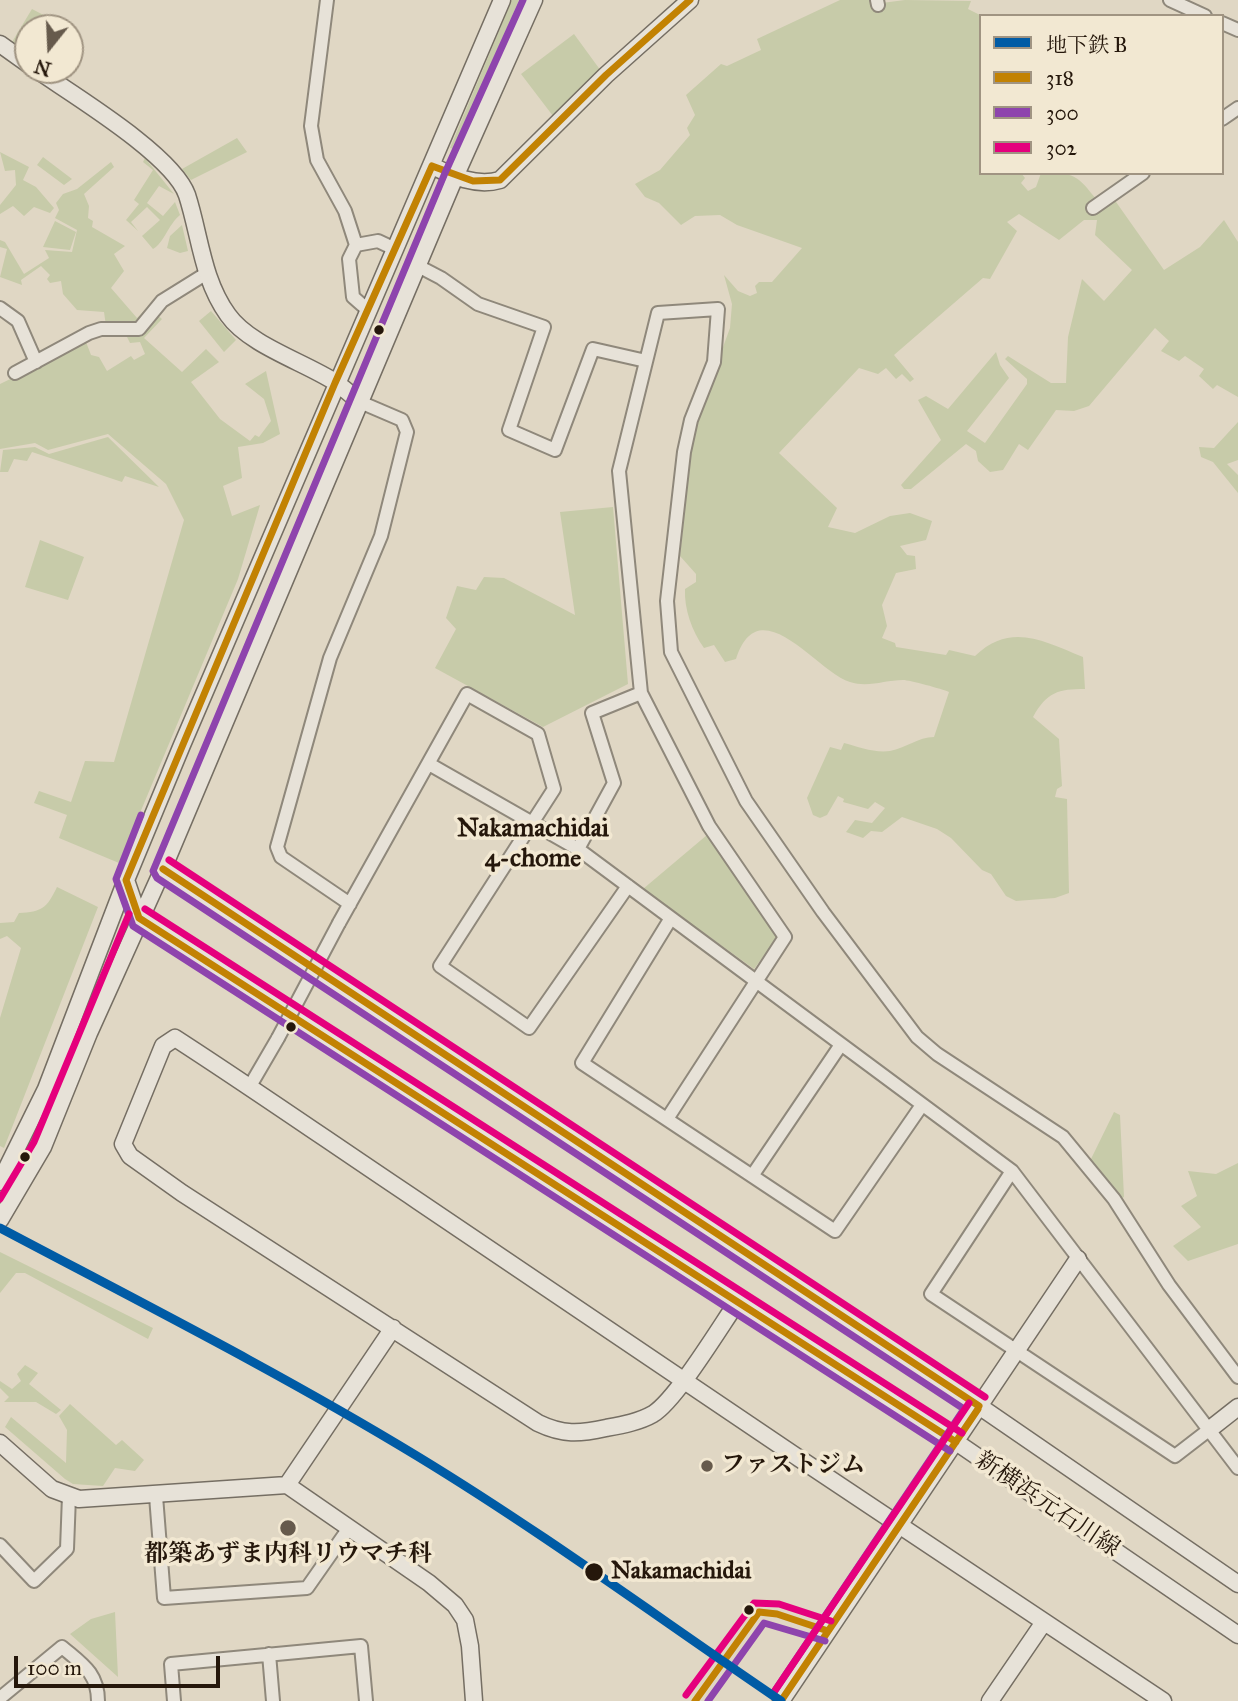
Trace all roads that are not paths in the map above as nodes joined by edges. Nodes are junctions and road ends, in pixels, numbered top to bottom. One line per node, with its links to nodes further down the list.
1 (327, 0): 12 (street)
2 (502, 0): 8 (street)
3 (534, 0): 10 (street)
4 (690, 0): 10 (street)
5 (1170, 0): 6 (street)
6 (1201, 14)
7 (57, 84): 15 (street)
8 (432, 166): 10 (street); 13 (street)
9 (1140, 175): 11 (street)
10 (455, 177): 14 (street)
11 (1093, 208)
12 (356, 245): 13 (street); 17 (street)
13 (395, 249): 17 (street)
14 (418, 266): 18 (street); 22 (street)
15 (207, 273): 19 (street); 21 (street)
16 (0, 308): 19 (street)
17 (369, 311): 21 (street)
18 (646, 361): 23 (street); 46 (street)
19 (36, 362): 20 (street)
20 (15, 373)
21 (335, 383): 22 (street); 28 (street)
22 (360, 402): 27 (street); 30 (street)
23 (642, 693): 26 (street); 33 (street)
24 (429, 764): 25 (street); 25 (street); 30 (street)
25 (535, 823): 26 (street); 29 (street)
26 (578, 849): 29 (street)
27 (163, 869): 28 (street); 31 (street); 48 (street, 新横浜元石川線)
28 (126, 880): 31 (street); 40 (street)
29 (628, 886): 32 (street)
30 (350, 904): 35 (street, bridge)
31 (139, 918): 41 (street); 43 (street, 新横浜元石川線)
32 (671, 918): 33 (street); 37 (street)
33 (755, 981): 34 (street); 37 (street)
34 (840, 1046): 36 (street); 39 (street)
35 (250, 1086): 44 (street); 47 (street)
36 (922, 1105): 38 (street); 39 (street)
37 (667, 1119): 39 (street)
38 (1012, 1171): 42 (street); 45 (street)
39 (752, 1176)
40 (0, 1182)
41 (0, 1220)
42 (1078, 1259): 45 (street); 50 (street)
43 (738, 1301): 47 (street); 51 (street, 新横浜元石川線)
44 (393, 1328): 47 (street); 54 (street)
45 (1016, 1351): 48 (street); 50 (street)
46 (1238, 1377)
47 (683, 1379): 57 (street)
48 (979, 1406): 51 (street); 60 (street, 新横浜元石川線)
49 (1238, 1407): 50 (street)
50 (1210, 1429): 53 (street)
51 (956, 1442): 57 (street); 62 (street, 新横浜元石川線)
52 (0, 1443): 55 (street)
53 (1238, 1468)
54 (287, 1485): 56 (street); 58 (street)
55 (69, 1496): 56 (street); 59 (street)
56 (156, 1496): 58 (street)
57 (898, 1523): 61 (street); 70 (street)
58 (349, 1528): 69 (street)
59 (0, 1545)
60 (1238, 1584)
61 (1044, 1622): 71 (street); 72 (street)
62 (1238, 1635)
63 (270, 1654): 66 (street); 67 (street); 68 (street)
64 (0, 1698): 65 (street)
65 (98, 1701)
66 (174, 1701)
67 (273, 1701)
68 (366, 1701)
69 (474, 1701)
70 (781, 1701)
71 (990, 1701)
72 (1163, 1701)

